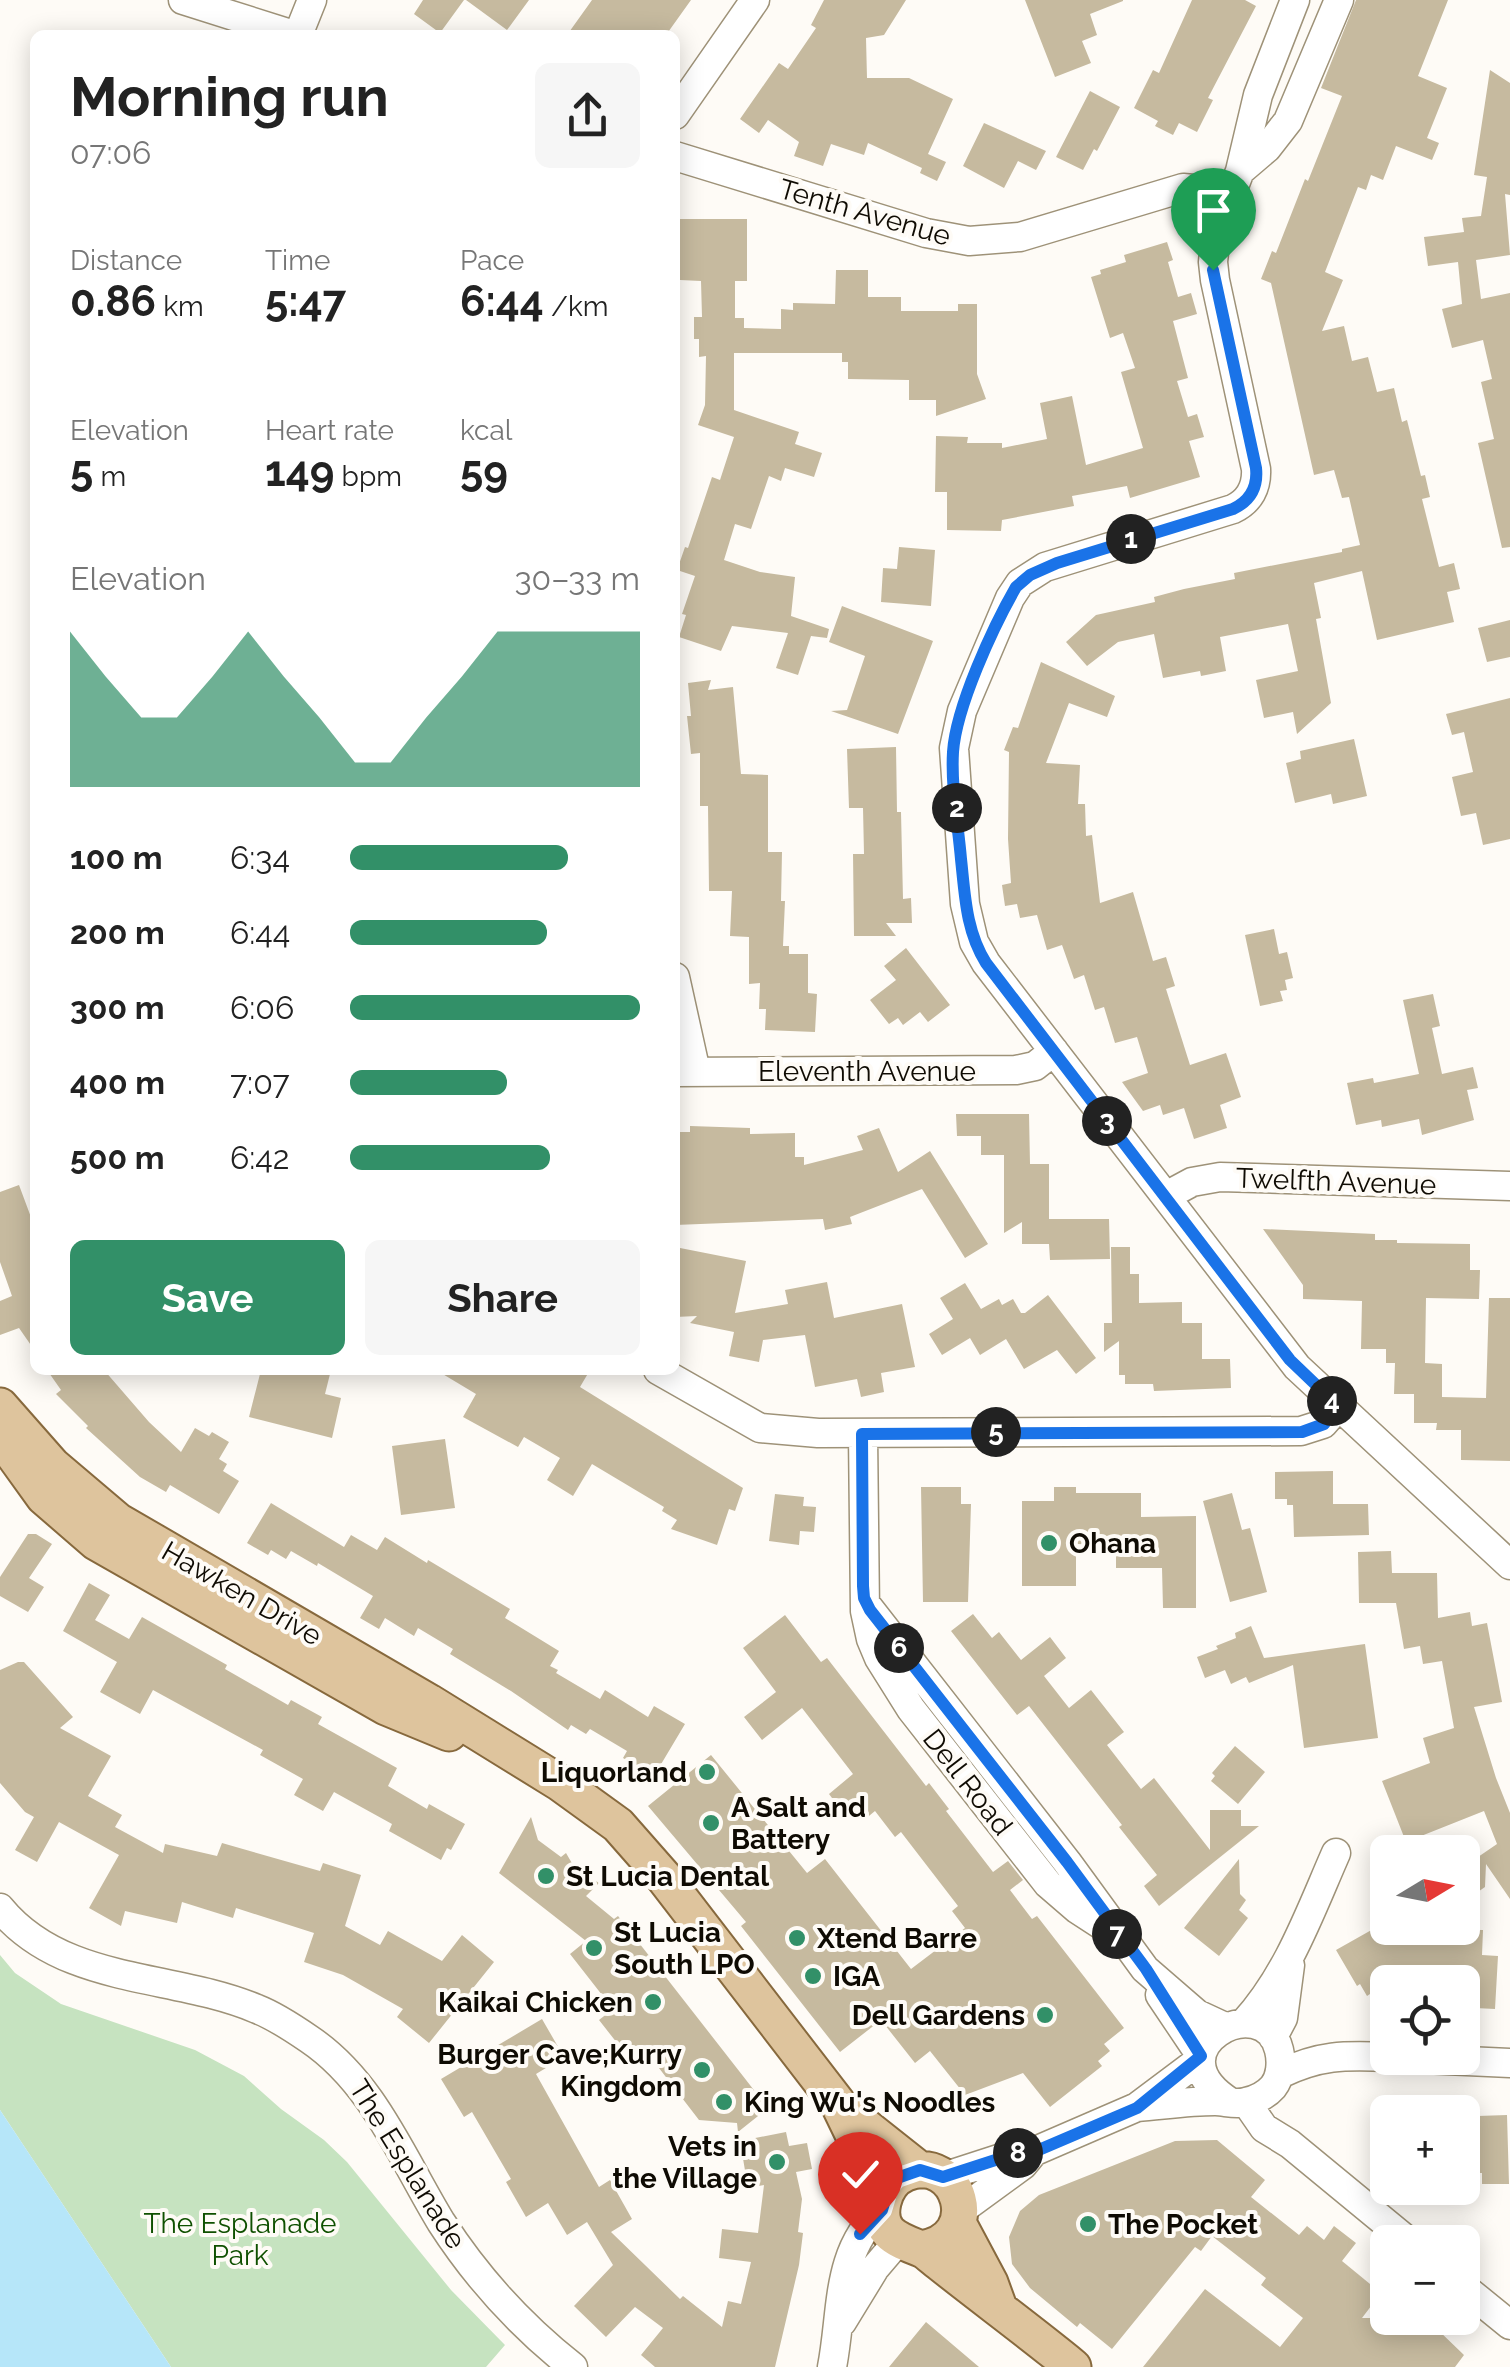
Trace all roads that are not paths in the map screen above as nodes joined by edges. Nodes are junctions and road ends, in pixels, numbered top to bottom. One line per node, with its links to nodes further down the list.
1 (182, 0): 6 (street)
2 (312, 0): 7 (street)
3 (755, 0): 8 (street)
4 (1295, 0): 10 (street)
5 (1339, 0): 10 (street)
6 (274, 30)
7 (289, 30)
8 (680, 108)
9 (680, 158): 11 (street, Tenth Avenue)
10 (1240, 171): 11 (street)
11 (1228, 199): 13 (street)
12 (680, 1020): 14 (street)
13 (1054, 1051): 14 (street, Eleventh Avenue); 16 (street)
14 (686, 1072)
15 (1510, 1186): 16 (street, Twelfth Avenue)
16 (1166, 1196): 19 (street)
17 (667, 1375): 20 (street)
18 (0, 1406): 23 (main road, Hawken Drive)
19 (1338, 1406): 20 (street); 22 (street)
20 (862, 1434): 27 (street, Dell Road)
21 (0, 1436): 23 (main road, Hawken Drive)
22 (1510, 1565)
23 (507, 1752): 36 (main road, Hawken Drive)
24 (1336, 1853): 26 (street)
25 (0, 1908): 46 (street, The Esplanade)
26 (1291, 1953): 28 (street); 29 (street)
27 (1146, 1969): 28 (street, Dell Road); 32 (street, Dell Road)
28 (1234, 2025): 29 (street); 32 (street)
29 (1274, 2038): 30 (street); 35 (street)
30 (1339, 2054): 31 (street); 35 (street)
31 (1370, 2056)
32 (1201, 2058): 35 (street); 37 (street)
33 (1480, 2062): 34 (street)
34 (1510, 2063)
35 (1256, 2092): 37 (street); 42 (street)
36 (838, 2105): 39 (main road, Hawken Drive); 41 (main road, Hawken Drive)
37 (1137, 2108): 38 (street)
38 (1034, 2152): 39 (street); 40 (street)
39 (931, 2174): 40 (main road, Hawken Drive); 41 (main road)
40 (959, 2218): 41 (main road); 44 (main road, Hawken Drive)
41 (896, 2224): 44 (main road, Hawken Drive); 47 (street)
42 (1389, 2225)
43 (1480, 2301): 45 (street)
44 (998, 2306): 48 (main road, Hawken Drive)
45 (1510, 2325)
46 (573, 2367)
47 (832, 2367)
48 (1073, 2367)

